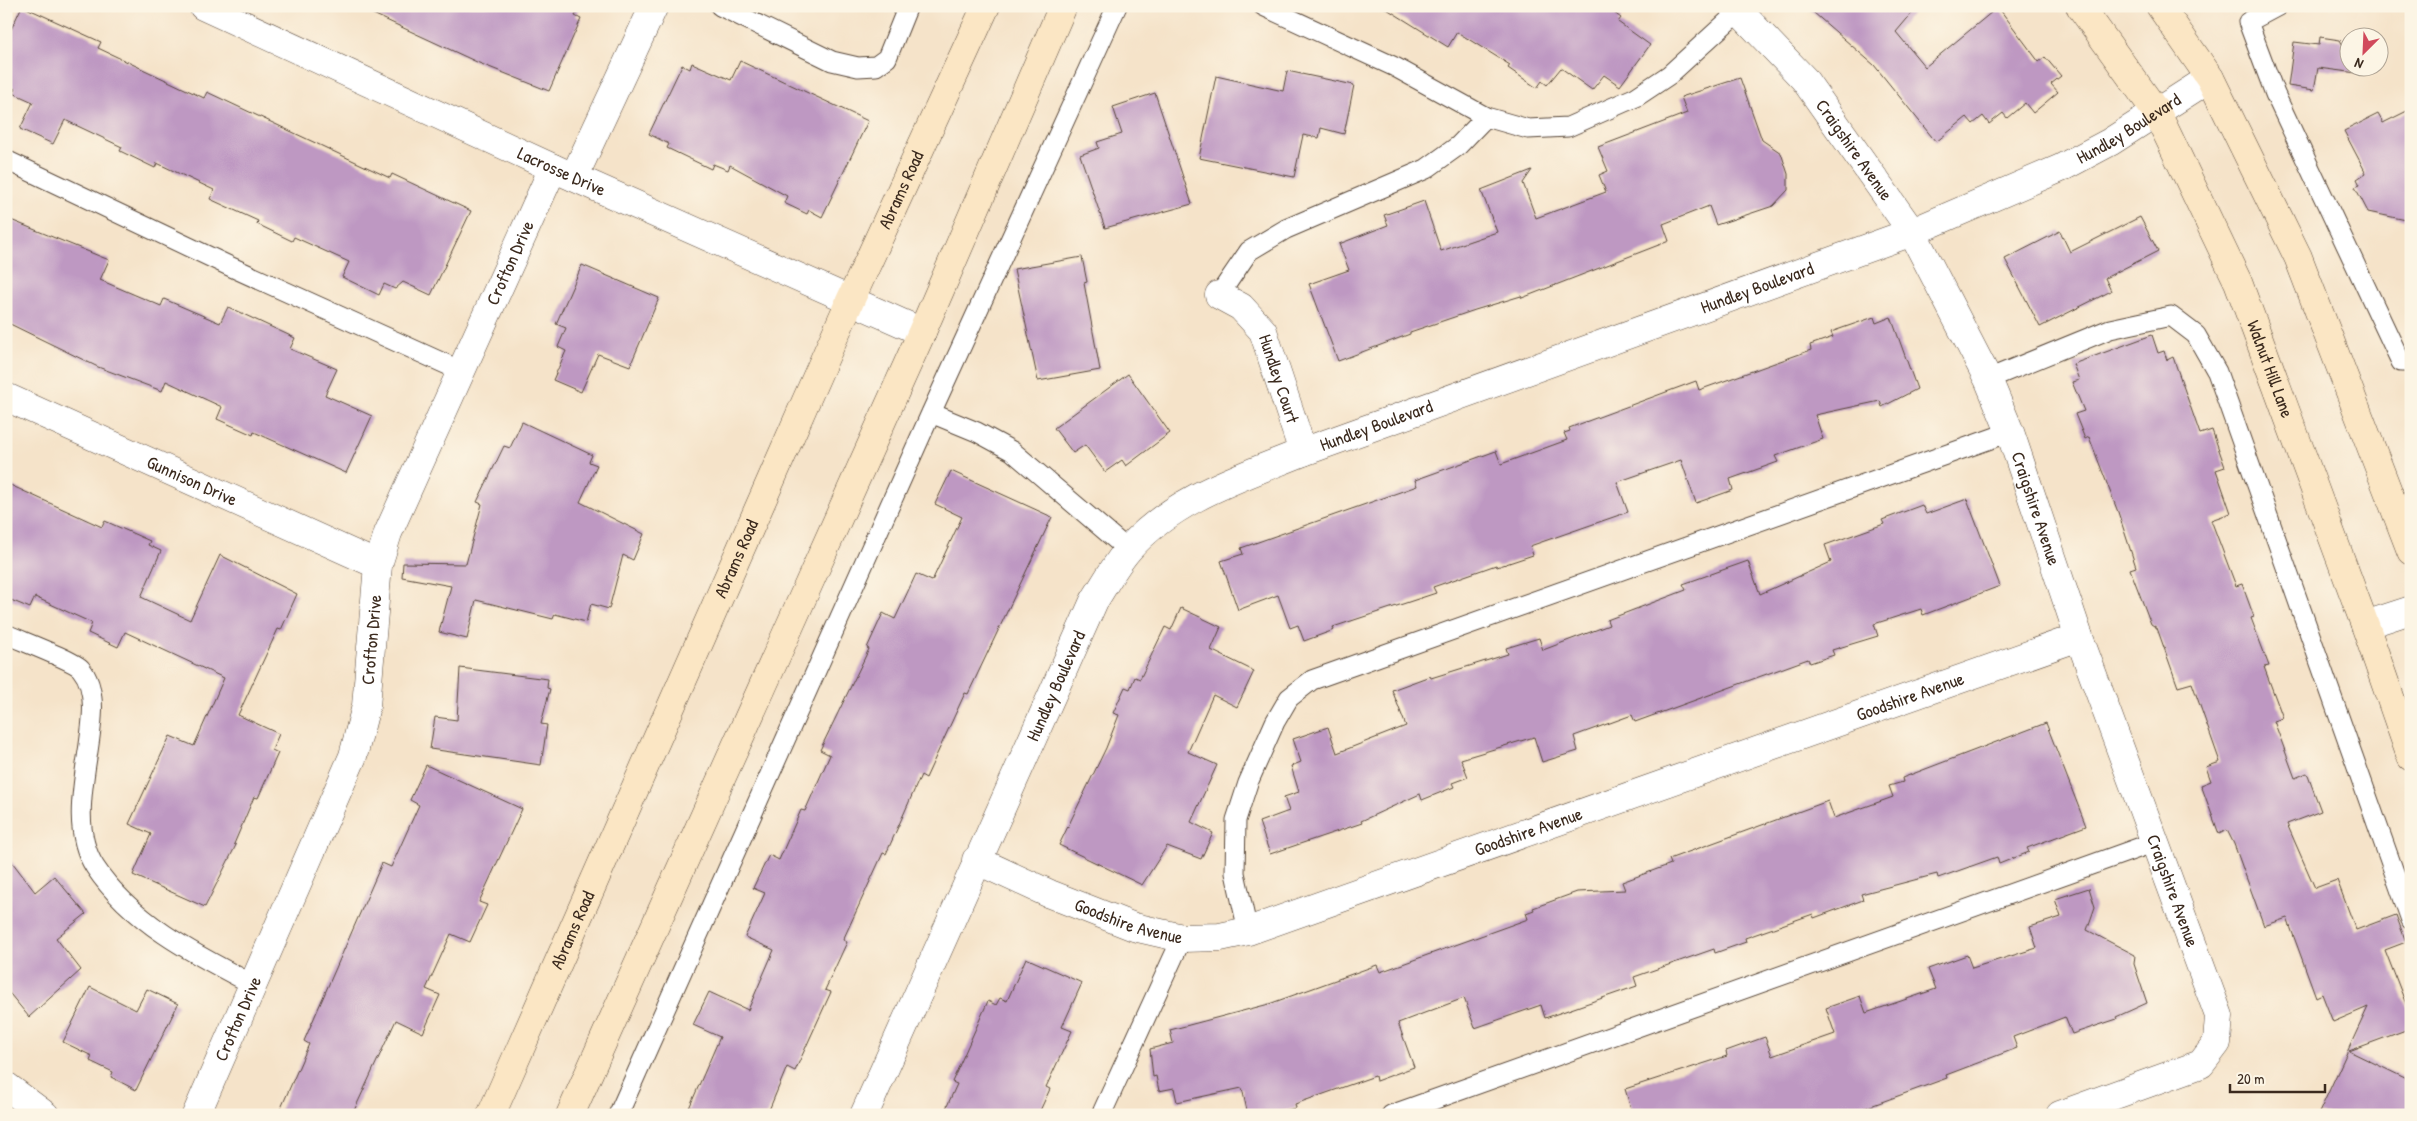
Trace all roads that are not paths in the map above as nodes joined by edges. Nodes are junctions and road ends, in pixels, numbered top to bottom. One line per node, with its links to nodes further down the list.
1 (203, 6): 17 (street, Lacrosse Drive)
2 (654, 6): 17 (street, Crofton Drive)
3 (720, 6): 4 (lane)
4 (908, 6)
5 (986, 6): 20 (main road, Abrams Road)
6 (1063, 6): 21 (main road)
7 (1117, 6): 26 (lane)
8 (1263, 6): 15 (lane)
9 (2080, 6): 14 (main road, Walnut Hill Lane)
10 (2160, 6): 13 (main road)
11 (2278, 6): 22 (lane)
12 (1736, 9): 15 (lane); 18 (street, Craigshire Avenue)
13 (2210, 78): 14 (street, Hundley Boulevard); 30 (main road)
14 (2157, 113): 18 (street, Hundley Boulevard); 33 (main road, Walnut Hill Lane)
15 (1486, 117): 19 (lane)
16 (6, 160): 23 (lane)
17 (564, 172): 20 (street, Lacrosse Drive); 23 (street, Crofton Drive)
18 (1912, 232): 24 (street, Craigshire Avenue); 28 (street, Hundley Boulevard)
19 (1219, 295): 28 (street, Hundley Court)
20 (850, 300): 21 (street, Lacrosse Drive); 46 (main road, Abrams Road)
21 (922, 332): 47 (main road)
22 (2411, 362)
23 (461, 371): 31 (street, Crofton Drive)
24 (1988, 379): 27 (street, Craigshire Avenue); 39 (lane)
25 (6, 397): 31 (street, Gunnison Drive)
26 (931, 413): 29 (lane); 48 (lane)
27 (2010, 432): 35 (street, Craigshire Avenue); 40 (lane)
28 (1303, 452): 29 (street, Hundley Boulevard)
29 (1128, 550): 38 (street, Hundley Boulevard)
30 (2411, 551)
31 (378, 565): 42 (street, Crofton Drive)
32 (2411, 610): 33 (street)
33 (2365, 625): 36 (main road, Walnut Hill Lane)
34 (6, 634): 42 (lane)
35 (2079, 637): 37 (street, Craigshire Avenue); 40 (street, Goodshire Avenue)
36 (2411, 757)
37 (2155, 842): 51 (lane); 52 (street, Craigshire Avenue)
38 (976, 860): 41 (street, Goodshire Avenue); 49 (street, Hundley Boulevard)
39 (2411, 920)
40 (1248, 931): 41 (street, Goodshire Avenue)
41 (1182, 938): 50 (lane)
42 (254, 985): 45 (street, Crofton Drive)
43 (6, 1086): 44 (street)
44 (45, 1115)
45 (196, 1115)
46 (491, 1115)
47 (570, 1115)
48 (618, 1115)
49 (864, 1115)
50 (1102, 1115)
51 (1391, 1115)
52 (2060, 1115)

